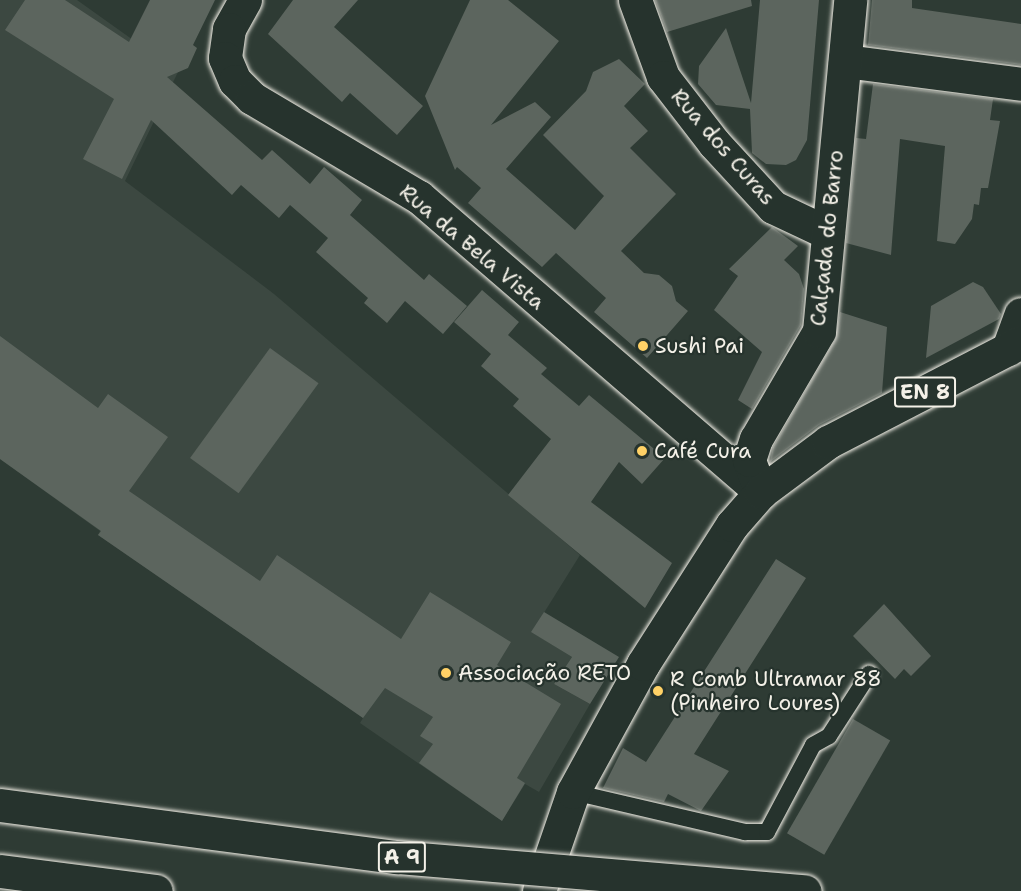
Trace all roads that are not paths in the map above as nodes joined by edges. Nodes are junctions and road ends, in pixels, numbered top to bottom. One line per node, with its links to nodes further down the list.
1 (245, 0): 9 (main road, Rua da Bela Vista)
2 (634, 0): 6 (main road, Rua dos Curas)
3 (850, 0): 4 (main road, Calçada do Barro)
4 (845, 61): 5 (main road); 6 (main road, Calçada do Barro)
5 (1021, 84)
6 (828, 233): 9 (main road, Calçada do Barro)
7 (1021, 314): 8 (main road)
8 (1015, 345): 9 (main road, EN 8)
9 (761, 492): 11 (main road, EN 8)
10 (869, 674): 11 (lane)
11 (573, 792): 15 (main road, EN 8)
12 (0, 805): 16 (main road, A 9, bridge)
13 (0, 871): 14 (main road)
14 (156, 891)
15 (539, 891)
16 (805, 891)

